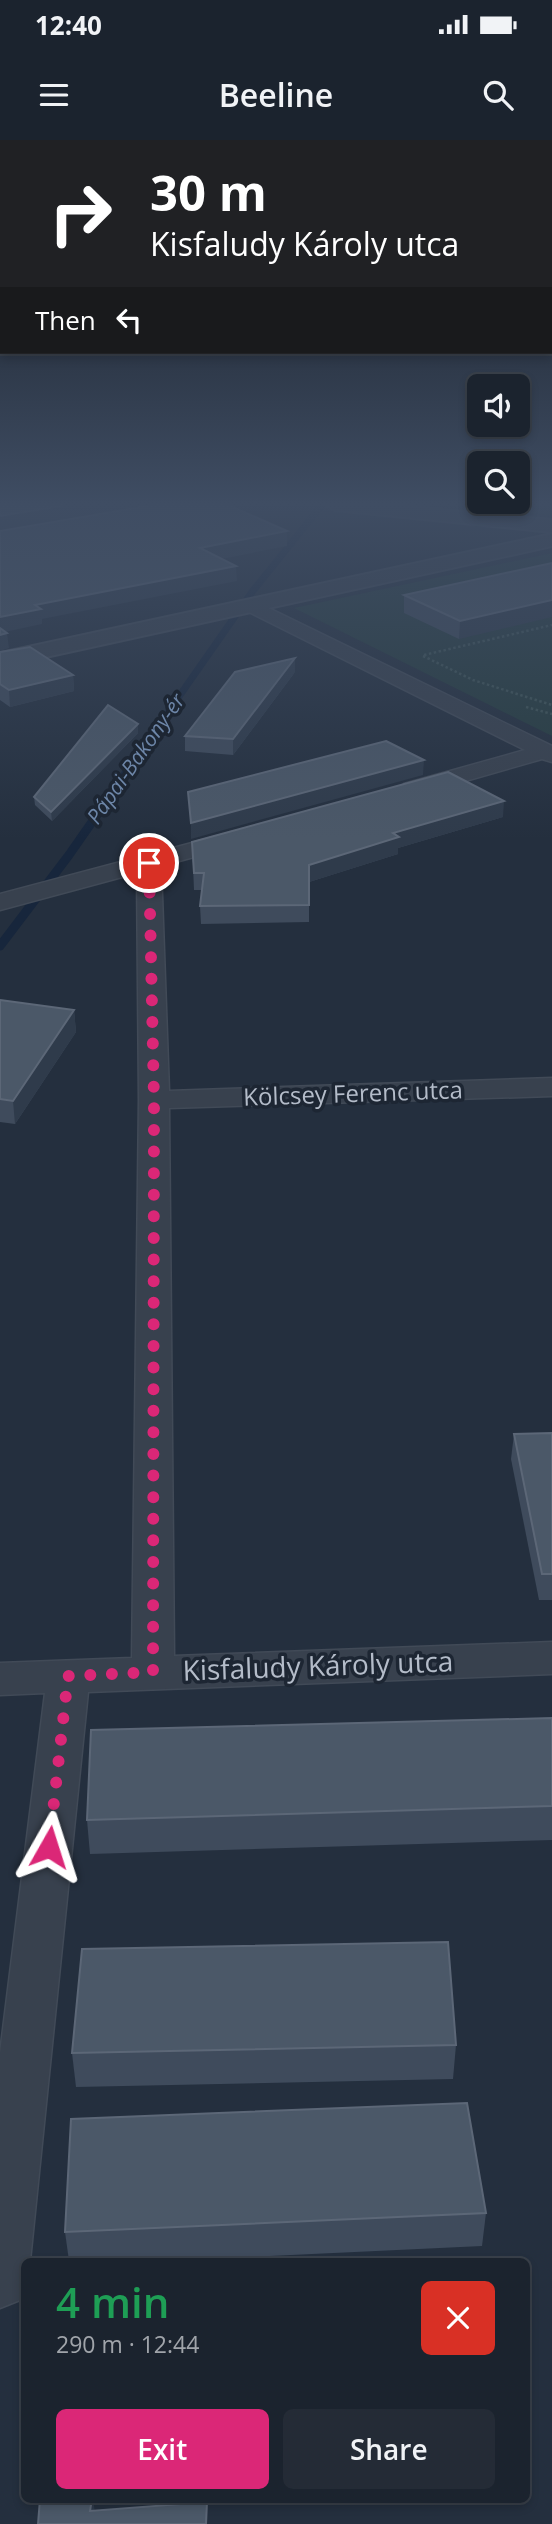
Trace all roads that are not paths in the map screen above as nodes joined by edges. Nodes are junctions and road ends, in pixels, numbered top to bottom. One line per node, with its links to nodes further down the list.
1 (205, 616): 3 (street)
2 (272, 616): 4 (street)
3 (0, 660)
4 (549, 753): 5 (street)
5 (387, 796)
6 (255, 833): 7 (street)
7 (149, 863): 8 (street); 10 (street)
8 (70, 883): 9 (street); 10 (street)
9 (1, 902)
10 (151, 902): 12 (street)
11 (552, 1087): 12 (street, Kölcsey Ferenc utca)
12 (154, 1100): 14 (street)
13 (552, 1658): 14 (street, Kisfaludy Károly utca)
14 (153, 1672): 15 (street, Kisfaludy Károly utca)
15 (68, 1676): 16 (street, Kisfaludy Károly utca); 17 (street)
16 (0, 1679)
17 (0, 2280)

